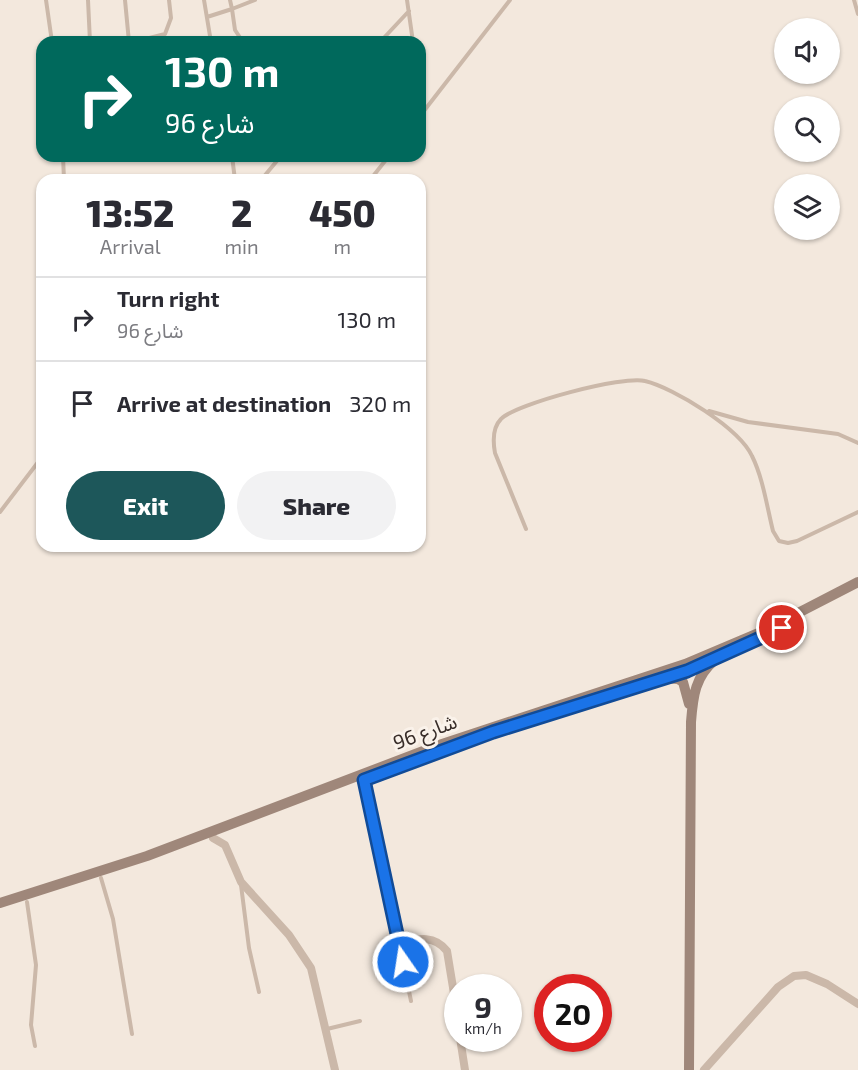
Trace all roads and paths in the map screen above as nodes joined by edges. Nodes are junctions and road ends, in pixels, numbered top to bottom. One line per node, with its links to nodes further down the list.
1 (46, 0): 15 (lane)
2 (88, 0): 16 (lane)
3 (125, 0): 17 (lane)
4 (169, 0): 18 (lane)
5 (204, 0): 14 (lane)
6 (230, 0): 11 (lane)
7 (255, 0): 11 (lane)
8 (407, 0): 12 (lane)
9 (510, 0): 23 (lane)
10 (854, 0): 13 (lane)
11 (232, 9): 14 (lane); 20 (lane)
12 (409, 11): 21 (lane); 22 (lane)
13 (858, 14)
14 (207, 17): 19 (lane)
15 (51, 36)
16 (90, 36)
17 (131, 36)
18 (161, 36)
19 (210, 36)
20 (238, 36)
21 (386, 36)
22 (412, 36)
23 (426, 108)
24 (276, 162): 26 (lane)
25 (384, 162): 27 (lane)
26 (266, 174)
27 (375, 174)
28 (705, 410): 29 (lane); 32 (lane); 33 (lane)
29 (858, 443)
30 (36, 465): 31 (lane)
31 (0, 512)
32 (858, 512)
33 (526, 529)
34 (858, 582): 44 (street, شارع 96)
35 (858, 590): 36 (street, شارع 96)
36 (716, 659): 37 (street, شارع 96); 38 (street)
37 (663, 678): 38 (street); 39 (street, شارع 96)
38 (691, 722): 58 (street)
39 (364, 780): 40 (street, شارع 96); 46 (street)
40 (213, 838): 41 (street, شارع 96); 42 (street)
41 (101, 878): 43 (street, شارع 96); 53 (lane)
42 (241, 882): 48 (lane); 52 (street)
43 (27, 902): 45 (street, شارع 96); 54 (lane)
44 (0, 903)
45 (0, 910)
46 (399, 943): 47 (street); 49 (lane)
47 (451, 974)
48 (259, 992)
49 (411, 1000)
50 (858, 1004): 59 (street)
51 (360, 1021): 52 (lane)
52 (326, 1029): 56 (street)
53 (132, 1034)
54 (35, 1046)
55 (462, 1052): 57 (street)
56 (335, 1070)
57 (465, 1070)
58 (689, 1070)
59 (704, 1070)

